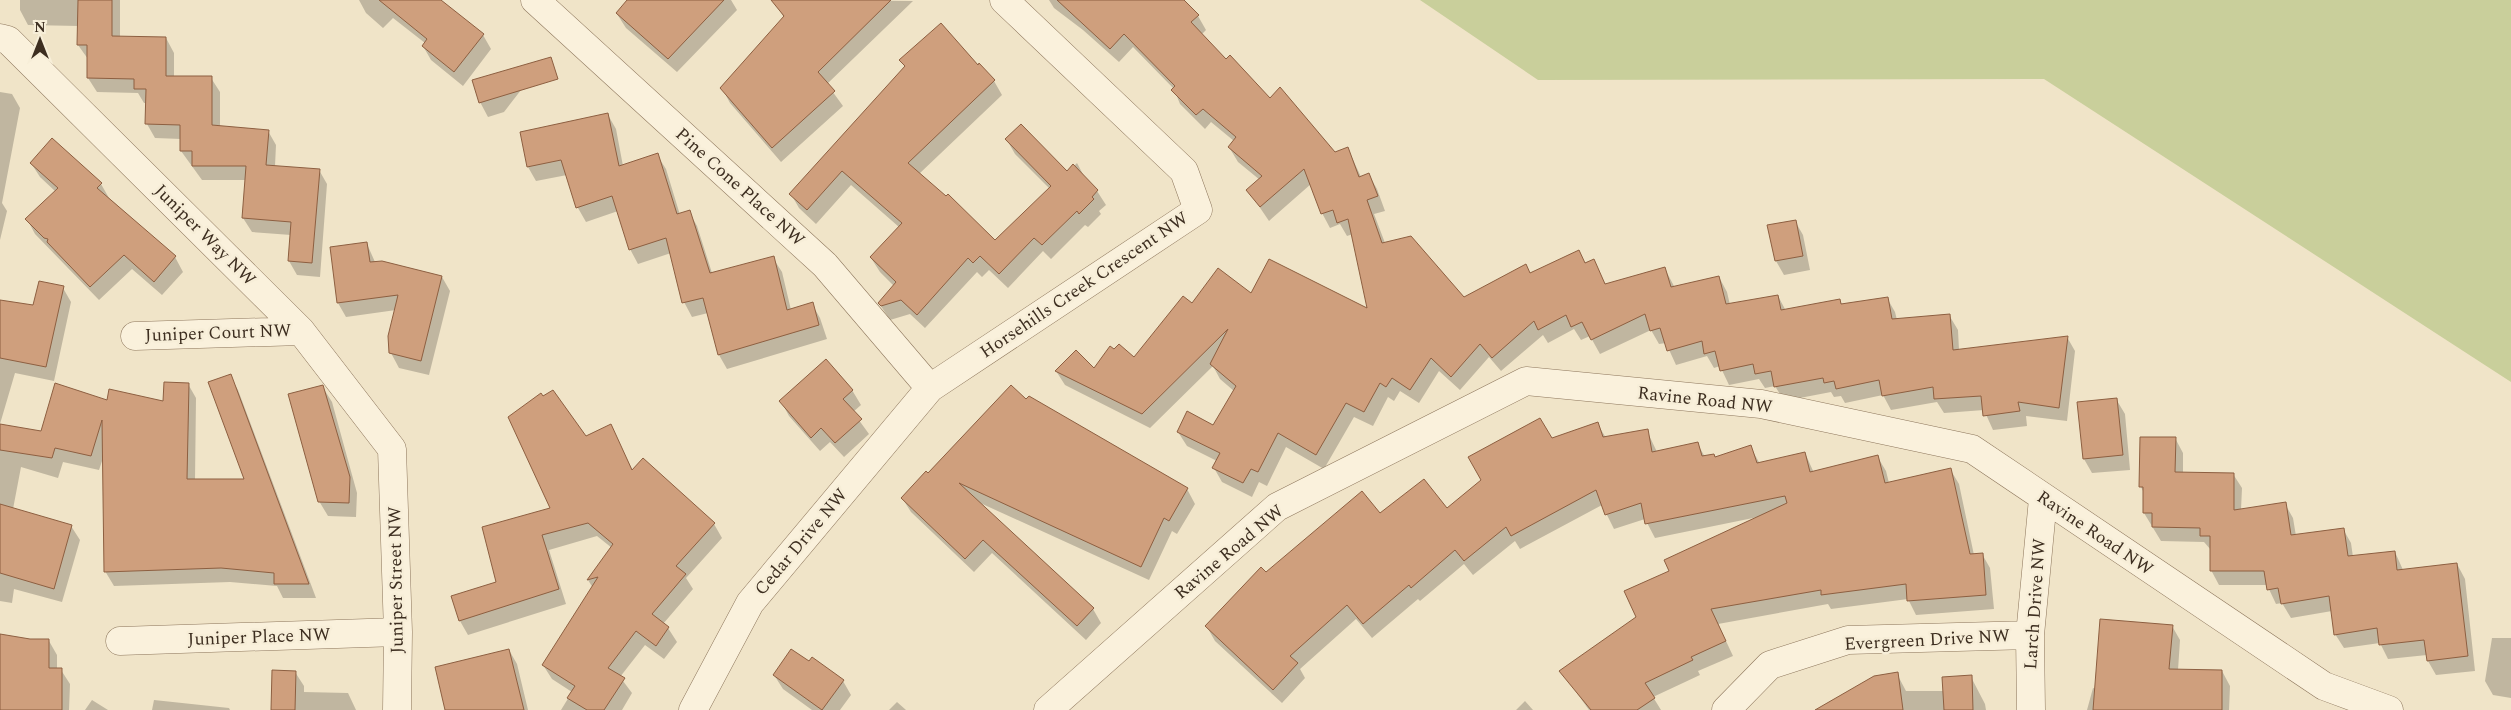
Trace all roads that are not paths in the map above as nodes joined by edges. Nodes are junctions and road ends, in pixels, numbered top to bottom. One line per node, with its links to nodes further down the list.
1 (535, 0): 6 (street, Pine Cone Place NW)
2 (1004, 0): 6 (street, Horsehills Creek Crescent NW)
3 (0, 38): 4 (street, Juniper Way NW)
4 (301, 330): 5 (street, Juniper Court NW); 7 (street, Juniper Way NW)
5 (135, 336)
6 (930, 388): 14 (street, Cedar Drive NW)
7 (392, 449): 9 (street, Juniper Street NW)
8 (2043, 499): 10 (street, Larch Drive NW); 12 (street, Ravine Road NW); 15 (street, Ravine Road NW)
9 (398, 632): 11 (street, Juniper Place NW); 13 (street, Juniper Street NW)
10 (2030, 635): 16 (street, Evergreen Drive NW); 17 (street, Larch Drive NW)
11 (120, 641)
12 (2324, 698): 18 (street, Ravine Road NW)
13 (397, 710)
14 (693, 710)
15 (1048, 710)
16 (1726, 710)
17 (2031, 710)
18 (2389, 710)

